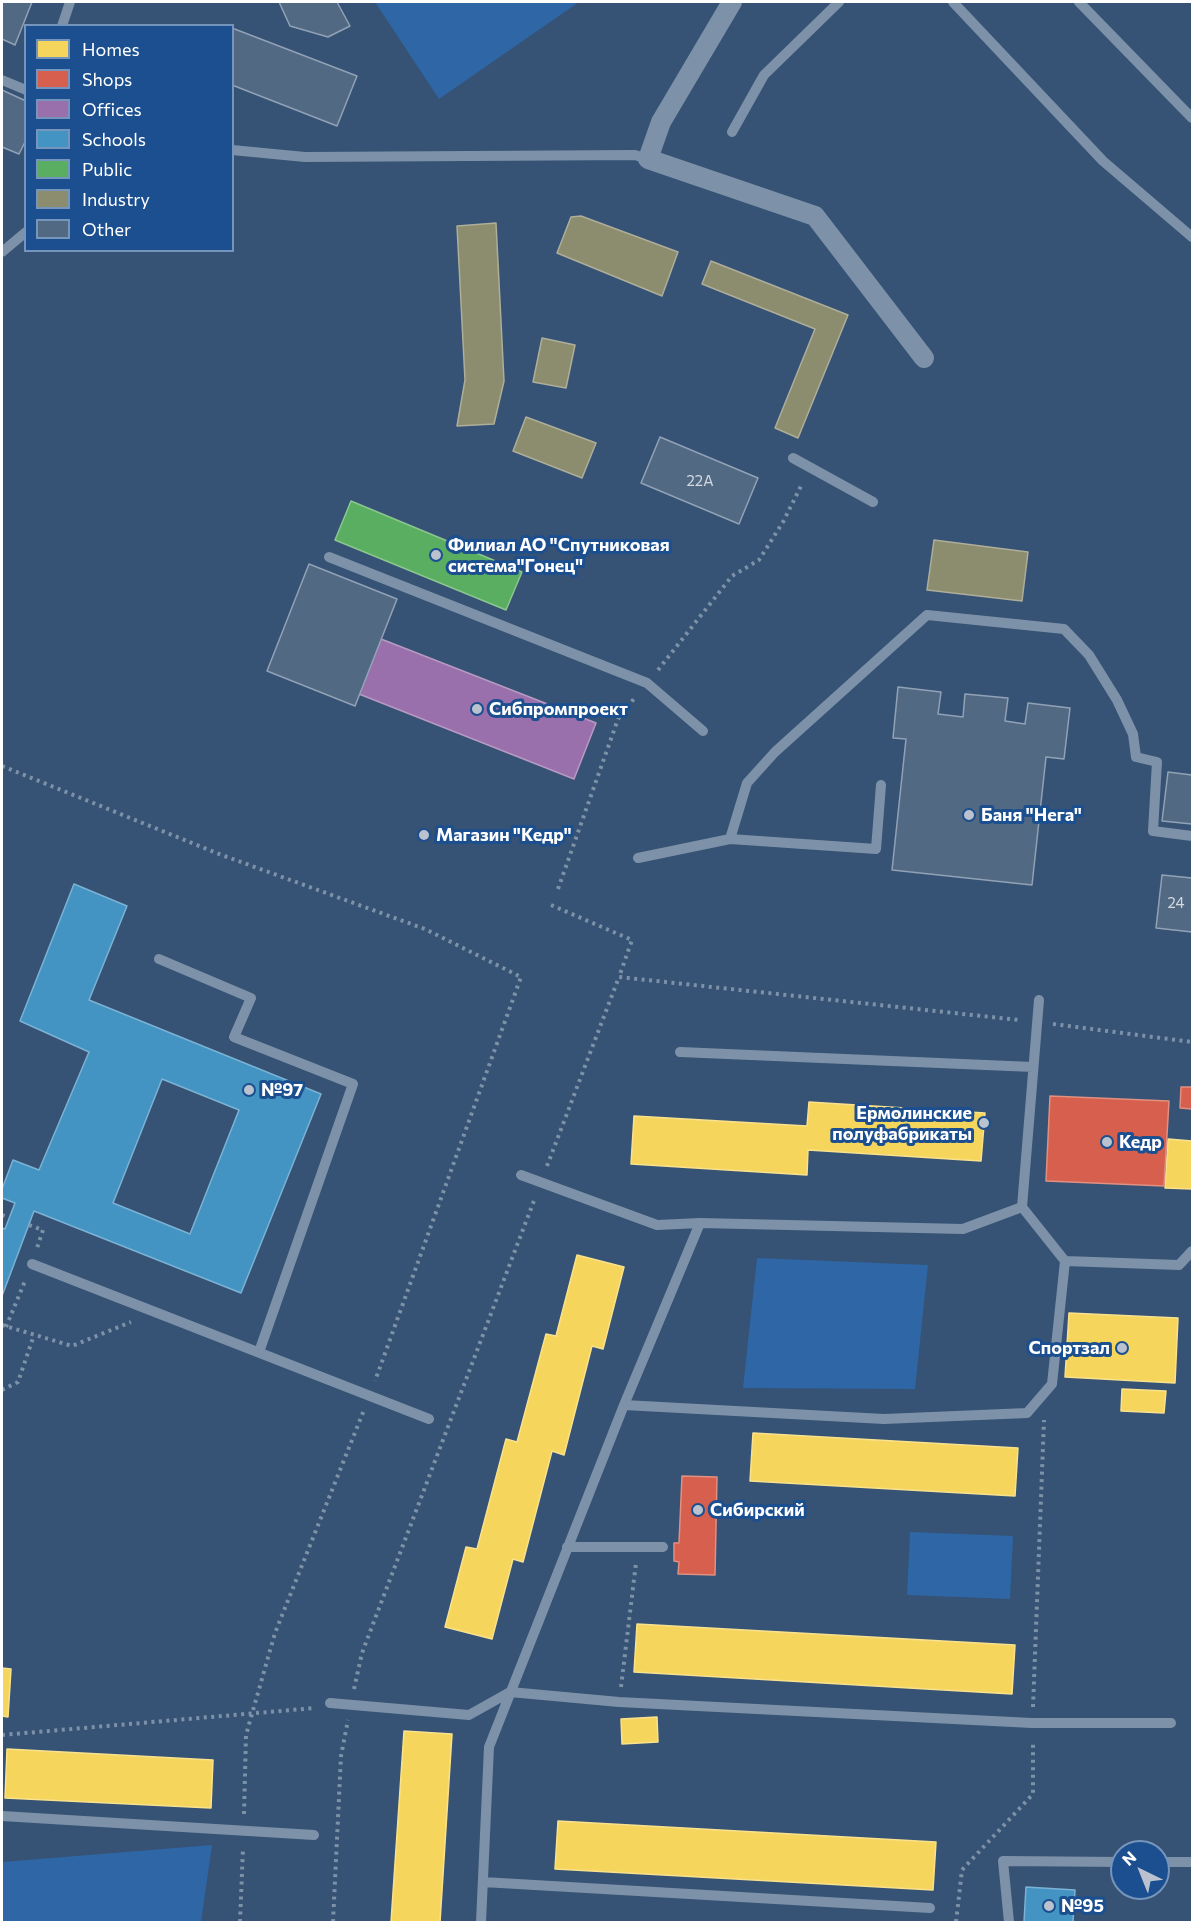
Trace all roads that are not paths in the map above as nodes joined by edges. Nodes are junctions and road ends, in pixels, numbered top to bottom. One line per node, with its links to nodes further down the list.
1 (70, 2): 6 (lane)
2 (732, 2): 12 (street)
3 (839, 2): 10 (lane)
4 (953, 2): 14 (lane)
5 (1079, 2): 9 (lane)
6 (63, 24)
7 (2, 80): 8 (lane)
8 (24, 89)
9 (1192, 118)
10 (732, 132)
11 (234, 150): 12 (lane)
12 (648, 159): 16 (street)
13 (24, 234): 15 (lane)
14 (1192, 237)
15 (2, 252)
16 (924, 358)
17 (793, 458): 18 (lane)
18 (873, 502)
19 (329, 557): 20 (lane)
20 (703, 731)
21 (881, 785): 23 (lane)
22 (1192, 836): 23 (lane)
23 (730, 839): 24 (lane)
24 (638, 858)
25 (159, 959): 35 (lane)
26 (1039, 1000): 28 (lane)
27 (680, 1052): 28 (lane)
28 (1033, 1067): 30 (lane)
29 (521, 1175): 31 (lane)
30 (1022, 1207): 31 (lane); 33 (lane)
31 (700, 1223): 36 (lane)
32 (1192, 1251): 33 (lane)
33 (1065, 1261): 36 (lane)
34 (33, 1264): 35 (lane)
35 (259, 1352): 37 (lane)
36 (624, 1405): 39 (lane)
37 (429, 1419)
38 (663, 1547): 39 (lane)
39 (567, 1548): 40 (lane)
40 (510, 1692): 41 (lane); 42 (lane); 48 (lane)
41 (330, 1703)
42 (1171, 1723)
43 (2, 1816): 44 (lane)
44 (314, 1835)
45 (1110, 1862): 51 (lane)
46 (1170, 1862): 47 (lane)
47 (1192, 1862)
48 (483, 1882): 49 (lane); 50 (lane)
49 (930, 1908)
50 (481, 1923)
51 (1009, 1923)

